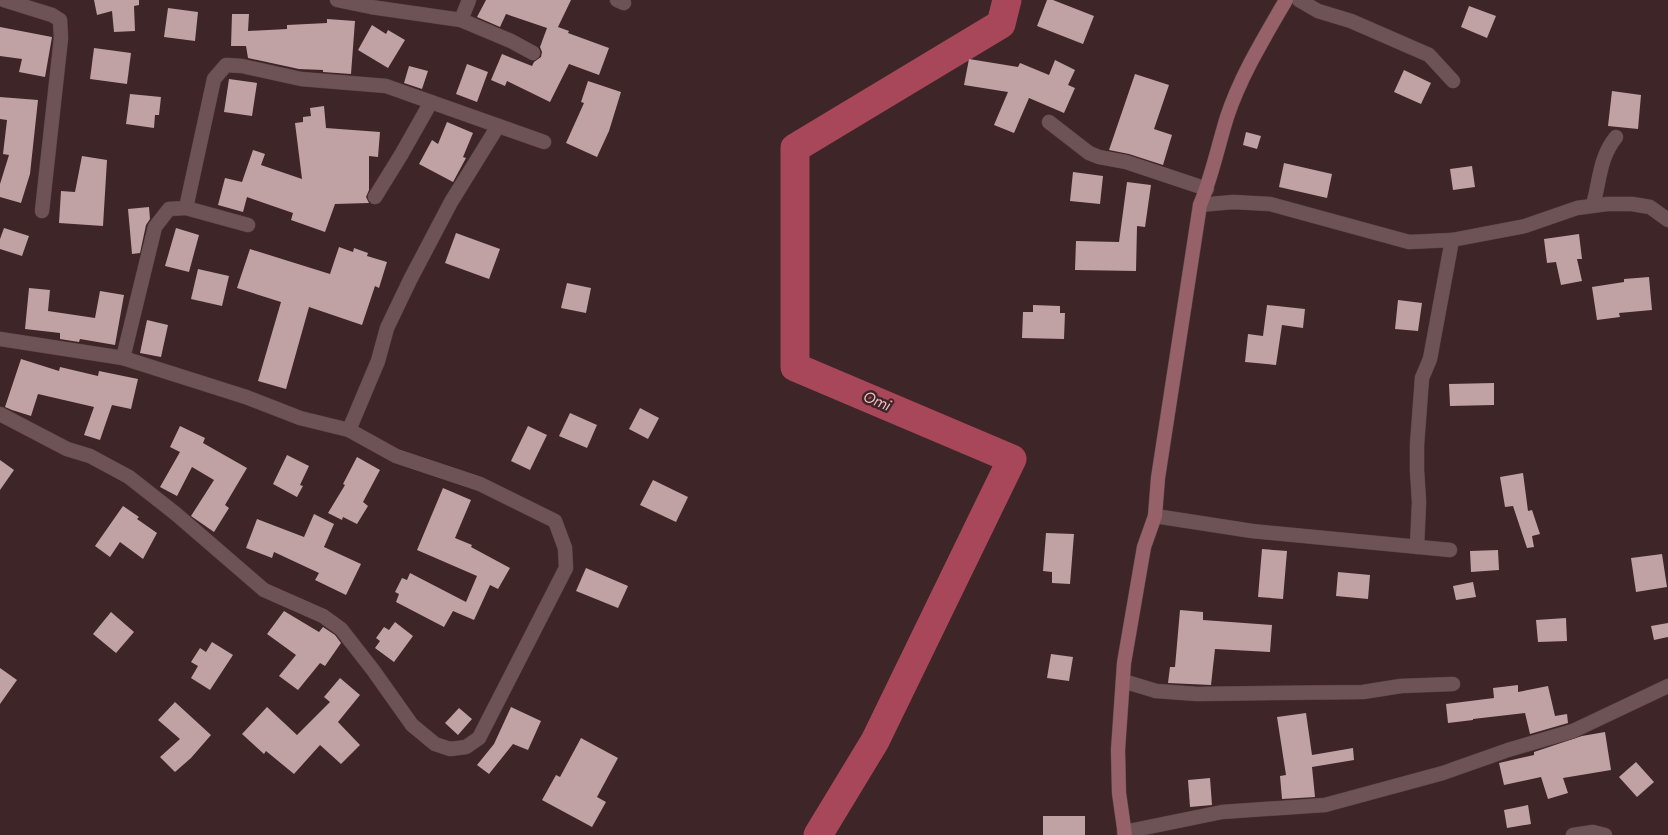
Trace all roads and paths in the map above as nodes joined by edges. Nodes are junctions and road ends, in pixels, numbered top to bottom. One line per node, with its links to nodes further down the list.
1 (4, 0): 19 (street)
2 (337, 0): 6 (street)
3 (468, 0): 6 (street)
4 (1286, 0): 14 (main road)
5 (1299, 0): 8 (street)
6 (461, 20): 7 (street)
7 (533, 53)
8 (1454, 81)
9 (431, 102): 11 (street); 15 (street); 18 (street)
10 (1050, 122): 14 (street)
11 (498, 126): 13 (street); 26 (street)
12 (1616, 137): 17 (street)
13 (544, 142)
14 (1206, 189): 16 (main road)
15 (375, 196)
16 (1200, 205): 22 (street); 27 (main road)
17 (1593, 206): 20 (street); 22 (street)
18 (186, 208): 21 (street); 24 (street)
19 (42, 211)
20 (1668, 220)
21 (248, 225)
22 (1452, 240): 28 (street)
23 (0, 339): 24 (street)
24 (123, 358): 26 (street)
25 (0, 414): 26 (street)
26 (349, 430)
27 (1154, 516): 28 (street); 30 (main road)
28 (1417, 547): 29 (street)
29 (1450, 550)
30 (1123, 681): 31 (street); 33 (main road)
31 (1453, 684)
32 (1668, 686): 33 (street)
33 (1125, 834)
34 (1573, 835): 35 (street)
35 (1605, 835)

